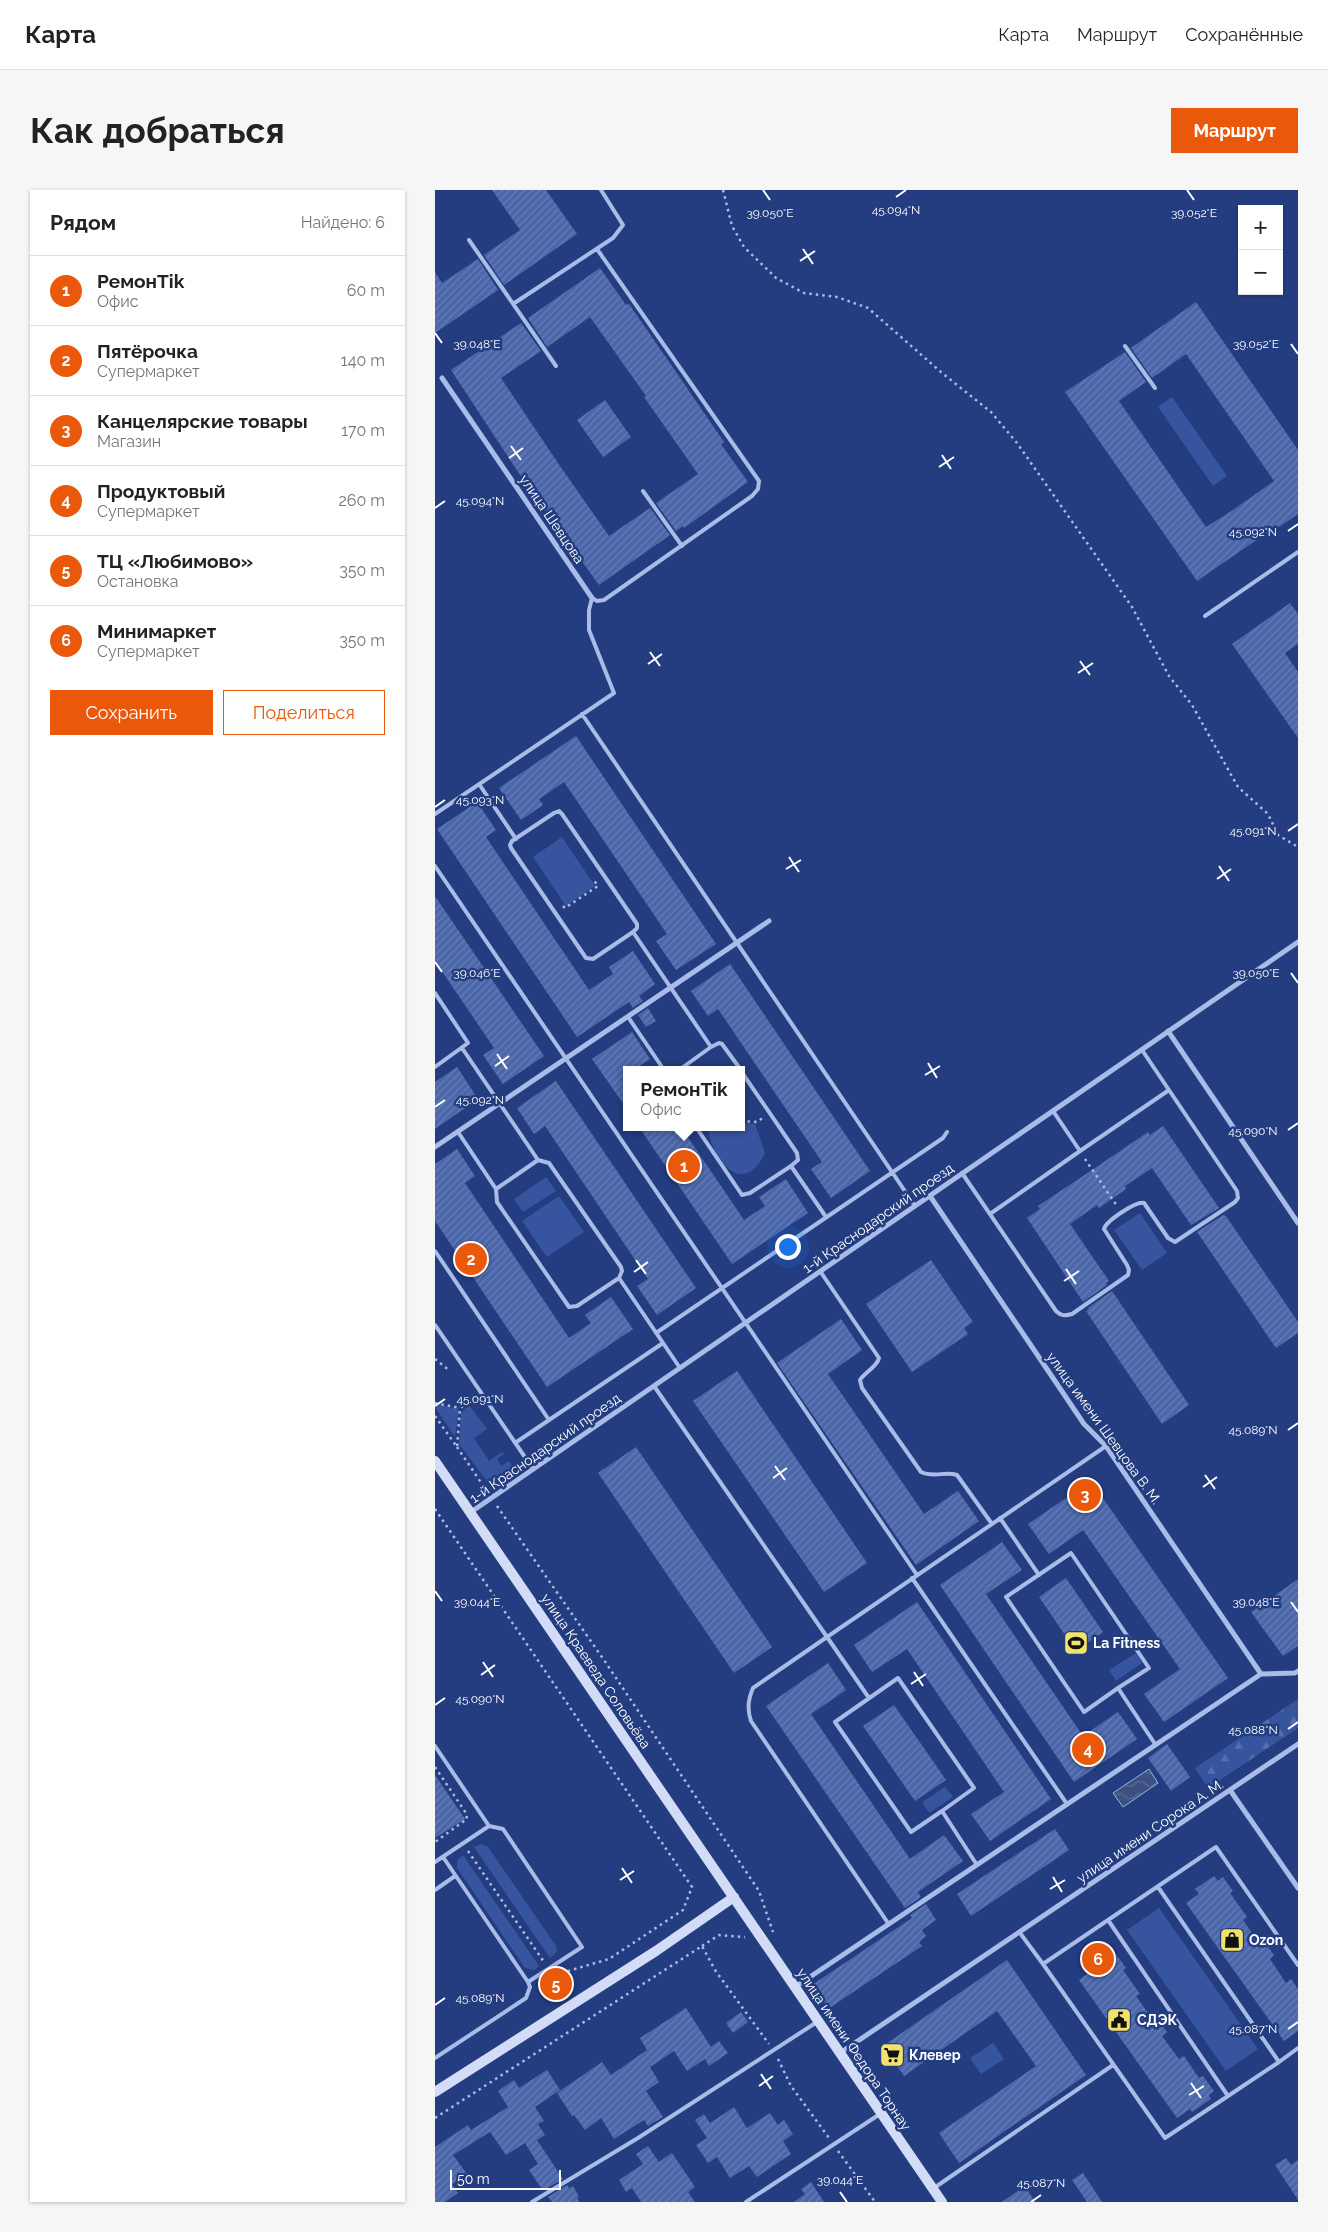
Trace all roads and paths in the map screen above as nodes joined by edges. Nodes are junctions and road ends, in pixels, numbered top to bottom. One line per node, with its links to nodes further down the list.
1 (601, 190): 4 (lane)
2 (723, 190): 19 (path)
3 (469, 240): 5 (lane)
4 (597, 249): 5 (lane); 11 (lane)
5 (513, 304): 7 (lane)
6 (1125, 346): 9 (lane)
7 (556, 366)
8 (441, 378): 13 (street, улица Шевцова)
9 (1155, 388)
10 (643, 491): 11 (lane)
11 (682, 546): 13 (lane)
12 (1298, 552): 14 (lane)
13 (592, 598): 15 (lane)
14 (1205, 616)
15 (582, 714): 16 (lane); 26 (lane)
16 (479, 784): 17 (lane); 18 (lane)
17 (435, 814)
18 (516, 838): 24 (lane); 24 (lane)
19 (1298, 847)
20 (435, 866): 34 (lane)
21 (593, 879): 22 (path)
22 (560, 901)
23 (769, 921): 26 (street)
24 (633, 932): 27 (lane)
25 (1298, 942): 30 (street, 1-й Краснодарский проезд)
26 (737, 943): 27 (street); 52 (lane)
27 (671, 988): 29 (street); 32 (lane)
28 (435, 992): 31 (lane)
29 (628, 1017): 34 (street); 35 (lane)
30 (1168, 1031): 33 (street, 1-й Краснодарский проезд); 60 (street)
31 (462, 1048): 38 (lane); 41 (lane)
32 (711, 1048): 36 (lane); 37 (lane)
33 (1142, 1050): 40 (lane); 42 (street, 1-й Краснодарский проезд)
34 (566, 1059): 41 (street); 64 (lane)
35 (661, 1066)
36 (685, 1066)
37 (738, 1066)
38 (435, 1067)
39 (745, 1076): 43 (lane)
40 (1169, 1090): 49 (lane); 57 (lane)
41 (500, 1104): 46 (street); 50 (lane)
42 (1053, 1111): 49 (lane); 53 (street, 1-й Краснодарский проезд)
43 (770, 1113): 44 (path); 51 (lane)
44 (745, 1121)
45 (698, 1131): 51 (lane)
46 (458, 1132): 48 (street); 54 (lane)
47 (947, 1132): 52 (lane)
48 (435, 1147)
49 (1080, 1152): 57 (path); 58 (lane)
50 (538, 1160): 54 (lane); 63 (lane)
51 (791, 1166): 59 (lane)
52 (893, 1172): 56 (lane); 59 (lane)
53 (963, 1173): 55 (street, 1-й Краснодарский проезд); 58 (lane)
54 (496, 1189): 63 (lane)
55 (929, 1196): 56 (street, 1-й Краснодарский проезд); 79 (street, улица имени Шевцова В. М.)
56 (915, 1206): 62 (street, 1-й Краснодарский проезд)
57 (1122, 1213): 58 (lane)
58 (990, 1214)
59 (826, 1217): 64 (lane)
60 (1298, 1224)
61 (435, 1252): 77 (lane)
62 (820, 1271): 65 (street, 1-й Краснодарский проезд); 88 (lane)
63 (619, 1278): 67 (lane)
64 (721, 1288): 65 (lane); 67 (lane)
65 (745, 1323): 70 (street, 1-й Краснодарский проезд); 89 (lane)
66 (435, 1324): 78 (lane)
67 (656, 1333): 68 (lane)
68 (663, 1343): 70 (lane); 77 (lane)
69 (435, 1359): 71 (path)
70 (680, 1368): 72 (street, 1-й Краснодарский проезд)
71 (450, 1371)
72 (654, 1386): 82 (street, 1-й Краснодарский проезд); 92 (lane)
73 (471, 1401): 75 (path)
74 (435, 1403): 75 (path)
75 (461, 1408): 80 (path)
76 (435, 1416): 80 (path)
77 (549, 1420): 78 (lane)
78 (515, 1443): 82 (lane)
79 (1106, 1446): 87 (lane); 93 (street, улица имени Шевцова В. М.)
80 (457, 1447): 83 (path)
81 (435, 1461): 86 (main road, улица Краеведа Соловьёва)
82 (533, 1469): 86 (street, 1-й Краснодарский проезд)
83 (486, 1490)
84 (497, 1506): 119 (path)
85 (435, 1509): 125 (path)
86 (471, 1512): 114 (main road, улица Краеведа Соловьёва)
87 (1000, 1518): 88 (lane); 90 (lane)
88 (992, 1524): 89 (lane)
89 (917, 1575): 91 (lane)
90 (1039, 1575): 95 (lane); 95 (lane)
91 (912, 1578): 92 (lane); 102 (lane)
92 (827, 1637): 96 (lane); 117 (lane)
93 (1261, 1674): 94 (street); 97 (street)
94 (1297, 1674)
95 (1118, 1688): 97 (lane)
96 (869, 1698): 103 (lane); 103 (lane)
97 (1155, 1744): 102 (street)
98 (1298, 1744): 101 (street, улица имени Сорока А. М.)
99 (435, 1746): 104 (lane)
100 (435, 1767): 105 (path)
101 (1230, 1790): 112 (street); 118 (street, улица имени Сорока А. М.)
102 (1067, 1804): 109 (street)
103 (942, 1810): 109 (lane)
104 (489, 1826): 107 (lane); 126 (lane)
105 (435, 1842)
106 (468, 1851): 122 (path)
107 (443, 1857): 108 (lane); 110 (lane)
108 (435, 1862)
109 (977, 1865): 117 (street)
110 (455, 1876): 113 (lane); 126 (lane)
111 (1158, 1887): 116 (lane); 124 (lane); 133 (lane)
112 (1298, 1888)
113 (435, 1890)
114 (734, 1897): 115 (main road, улица Краеведа Соловьёва); 135 (main road)
115 (744, 1911): 127 (main road, улица имени Федора Торнау)
116 (1108, 1920): 123 (lane); 136 (lane)
117 (888, 1923): 127 (street)
118 (1020, 1933): 123 (lane); 131 (street, улица имени Сорока А. М.)
119 (774, 1936)
120 (749, 1943): 121 (path)
121 (702, 1946): 130 (path); 138 (path)
122 (544, 1962)
123 (1043, 1964): 134 (lane)
124 (1298, 1965)
125 (553, 1975)
126 (528, 1982): 132 (lane)
127 (795, 1987): 128 (main road, улица имени Федора Торнау)
128 (819, 2021): 130 (lane); 131 (main road, улица имени Федора Торнау)
129 (1298, 2048): 133 (lane)
130 (773, 2049): 139 (path); 141 (lane)
131 (840, 2053): 137 (main road, улица имени Федора Торнау)
132 (435, 2058)
133 (1279, 2062): 136 (lane)
134 (1113, 2065): 136 (lane); 140 (lane)
135 (435, 2092)
136 (1228, 2096)
137 (881, 2113): 139 (lane); 140 (main road, улица имени Федора Торнау)
138 (435, 2118)
139 (833, 2144): 142 (lane); 143 (path)
140 (933, 2189): 144 (main road, улица имени Федора Торнау)
141 (532, 2202)
142 (746, 2202)
143 (875, 2202)
144 (942, 2202)

